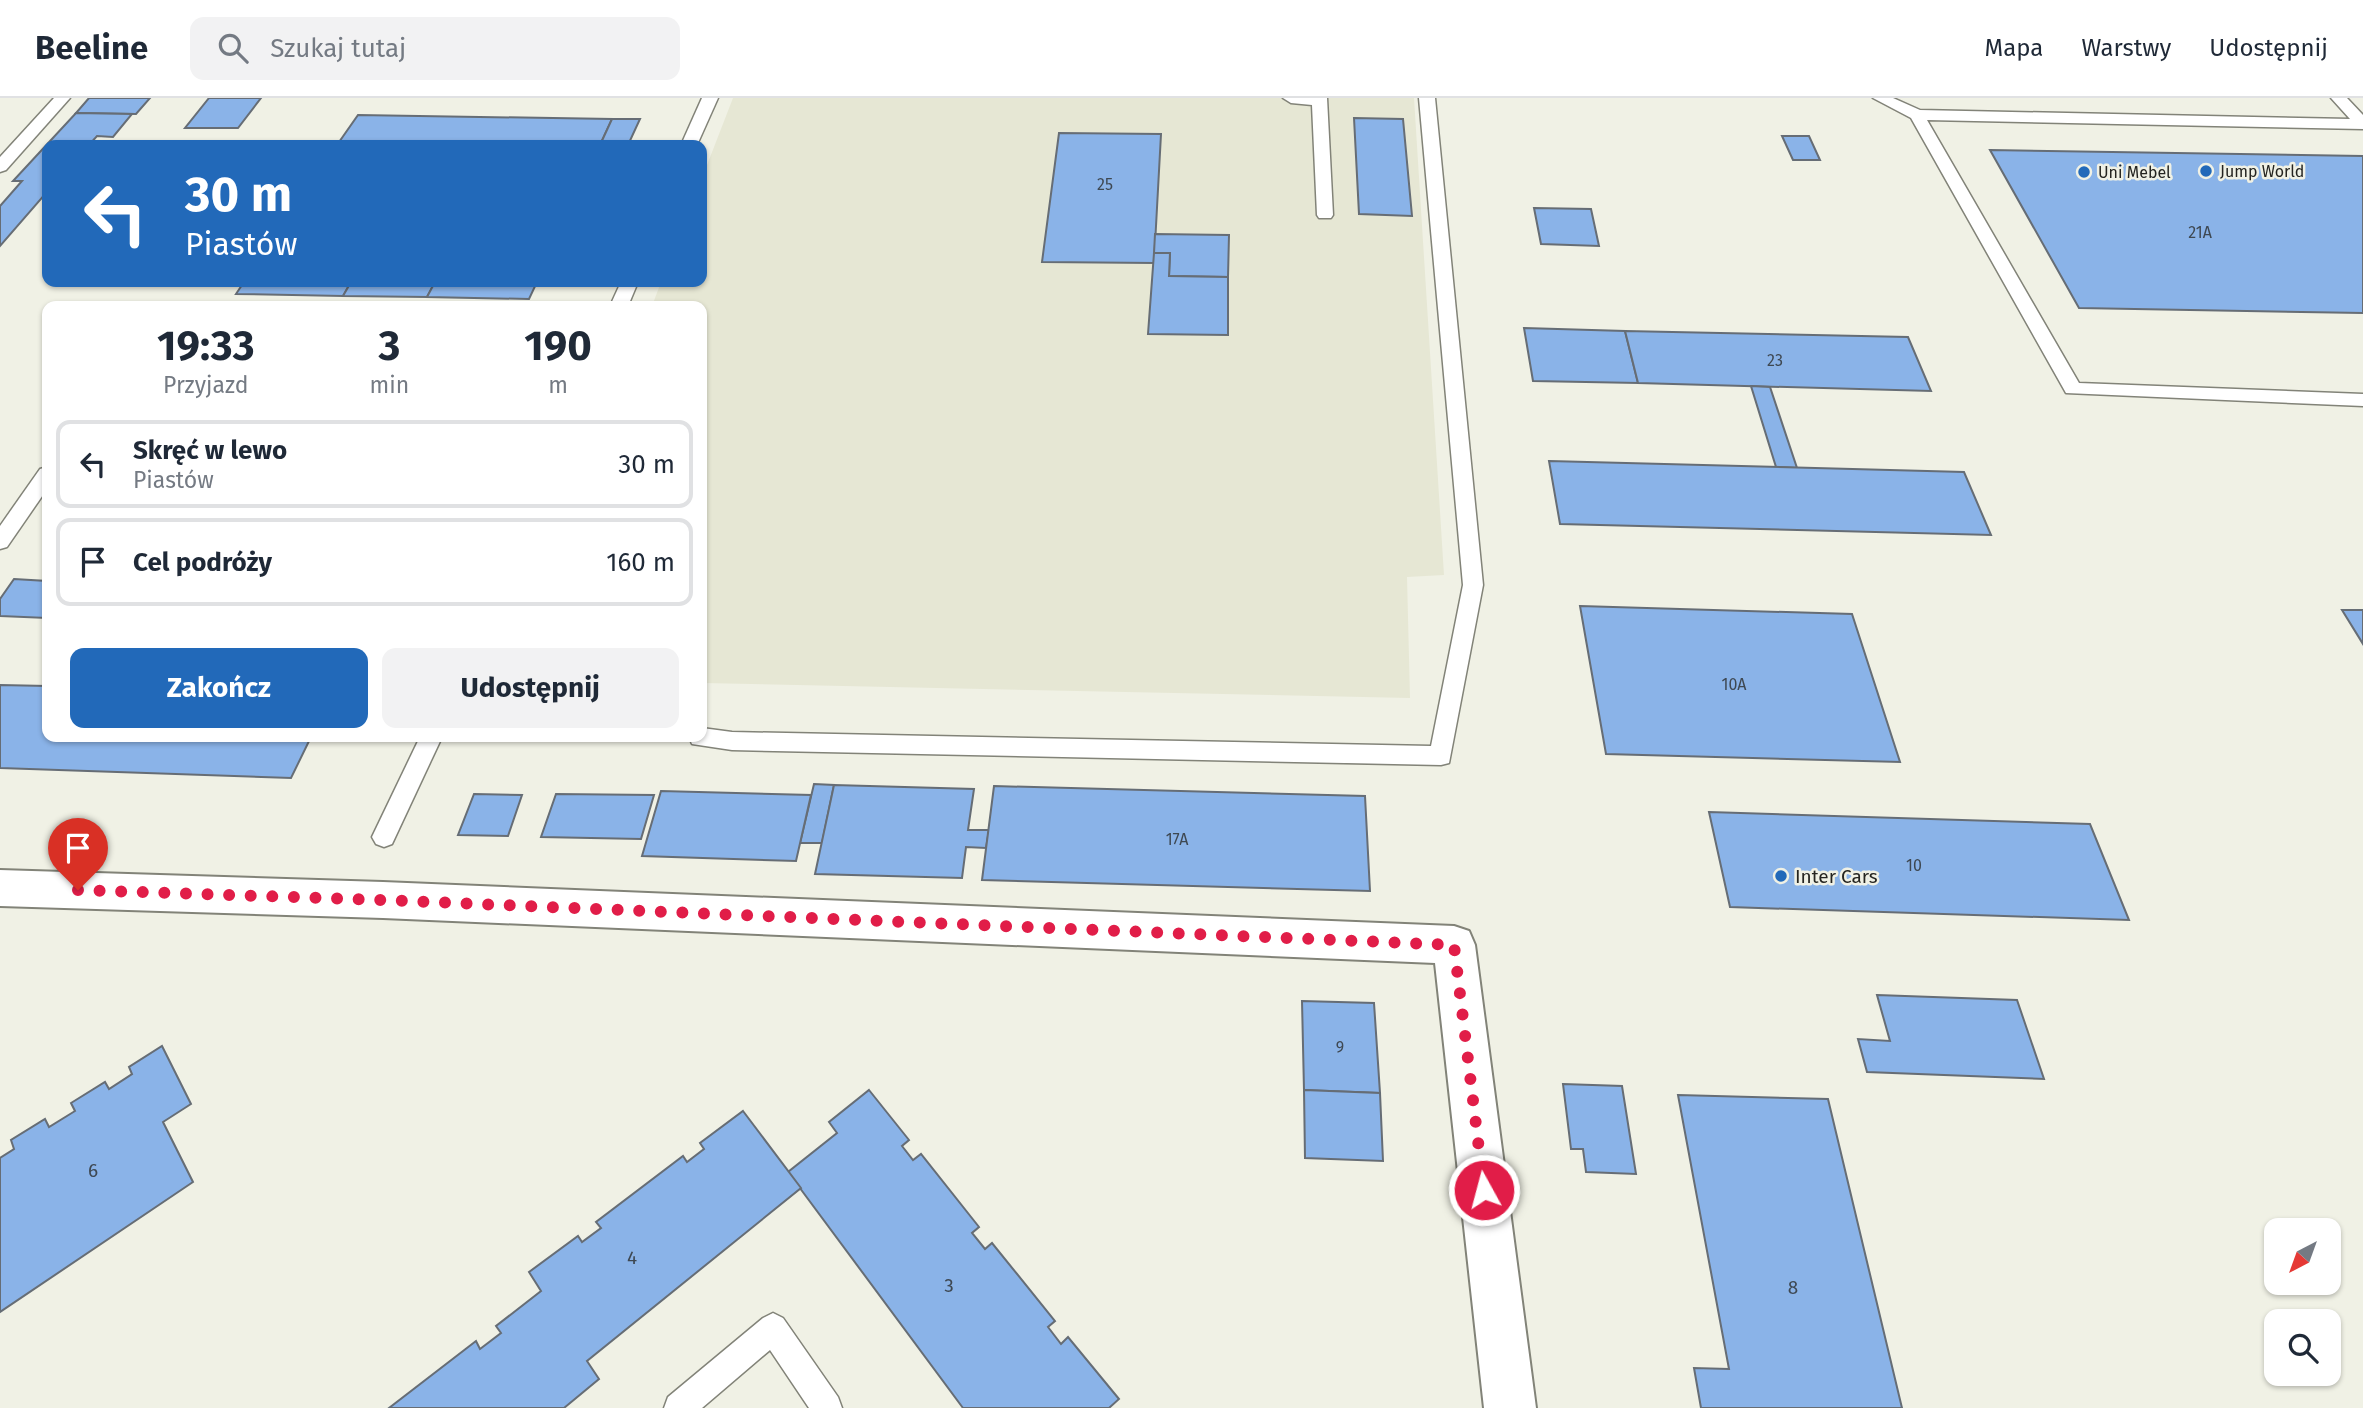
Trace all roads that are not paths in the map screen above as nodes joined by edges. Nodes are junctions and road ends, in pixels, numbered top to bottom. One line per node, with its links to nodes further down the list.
1 (62, 98): 10 (lane)
2 (710, 98): 9 (lane)
3 (1291, 98): 7 (lane)
4 (1427, 98): 15 (lane)
5 (1881, 98): 8 (lane)
6 (2339, 98): 8 (lane)
7 (1319, 99): 11 (lane)
8 (1917, 115): 12 (lane)
9 (691, 140)
10 (0, 167)
11 (1325, 215)
12 (2363, 400)
13 (42, 481): 14 (lane)
14 (0, 542)
15 (707, 738)
16 (429, 742): 17 (lane)
17 (384, 837)
18 (0, 888): 21 (street)
19 (679, 1408): 20 (lane)
20 (827, 1408)
21 (1510, 1408)

